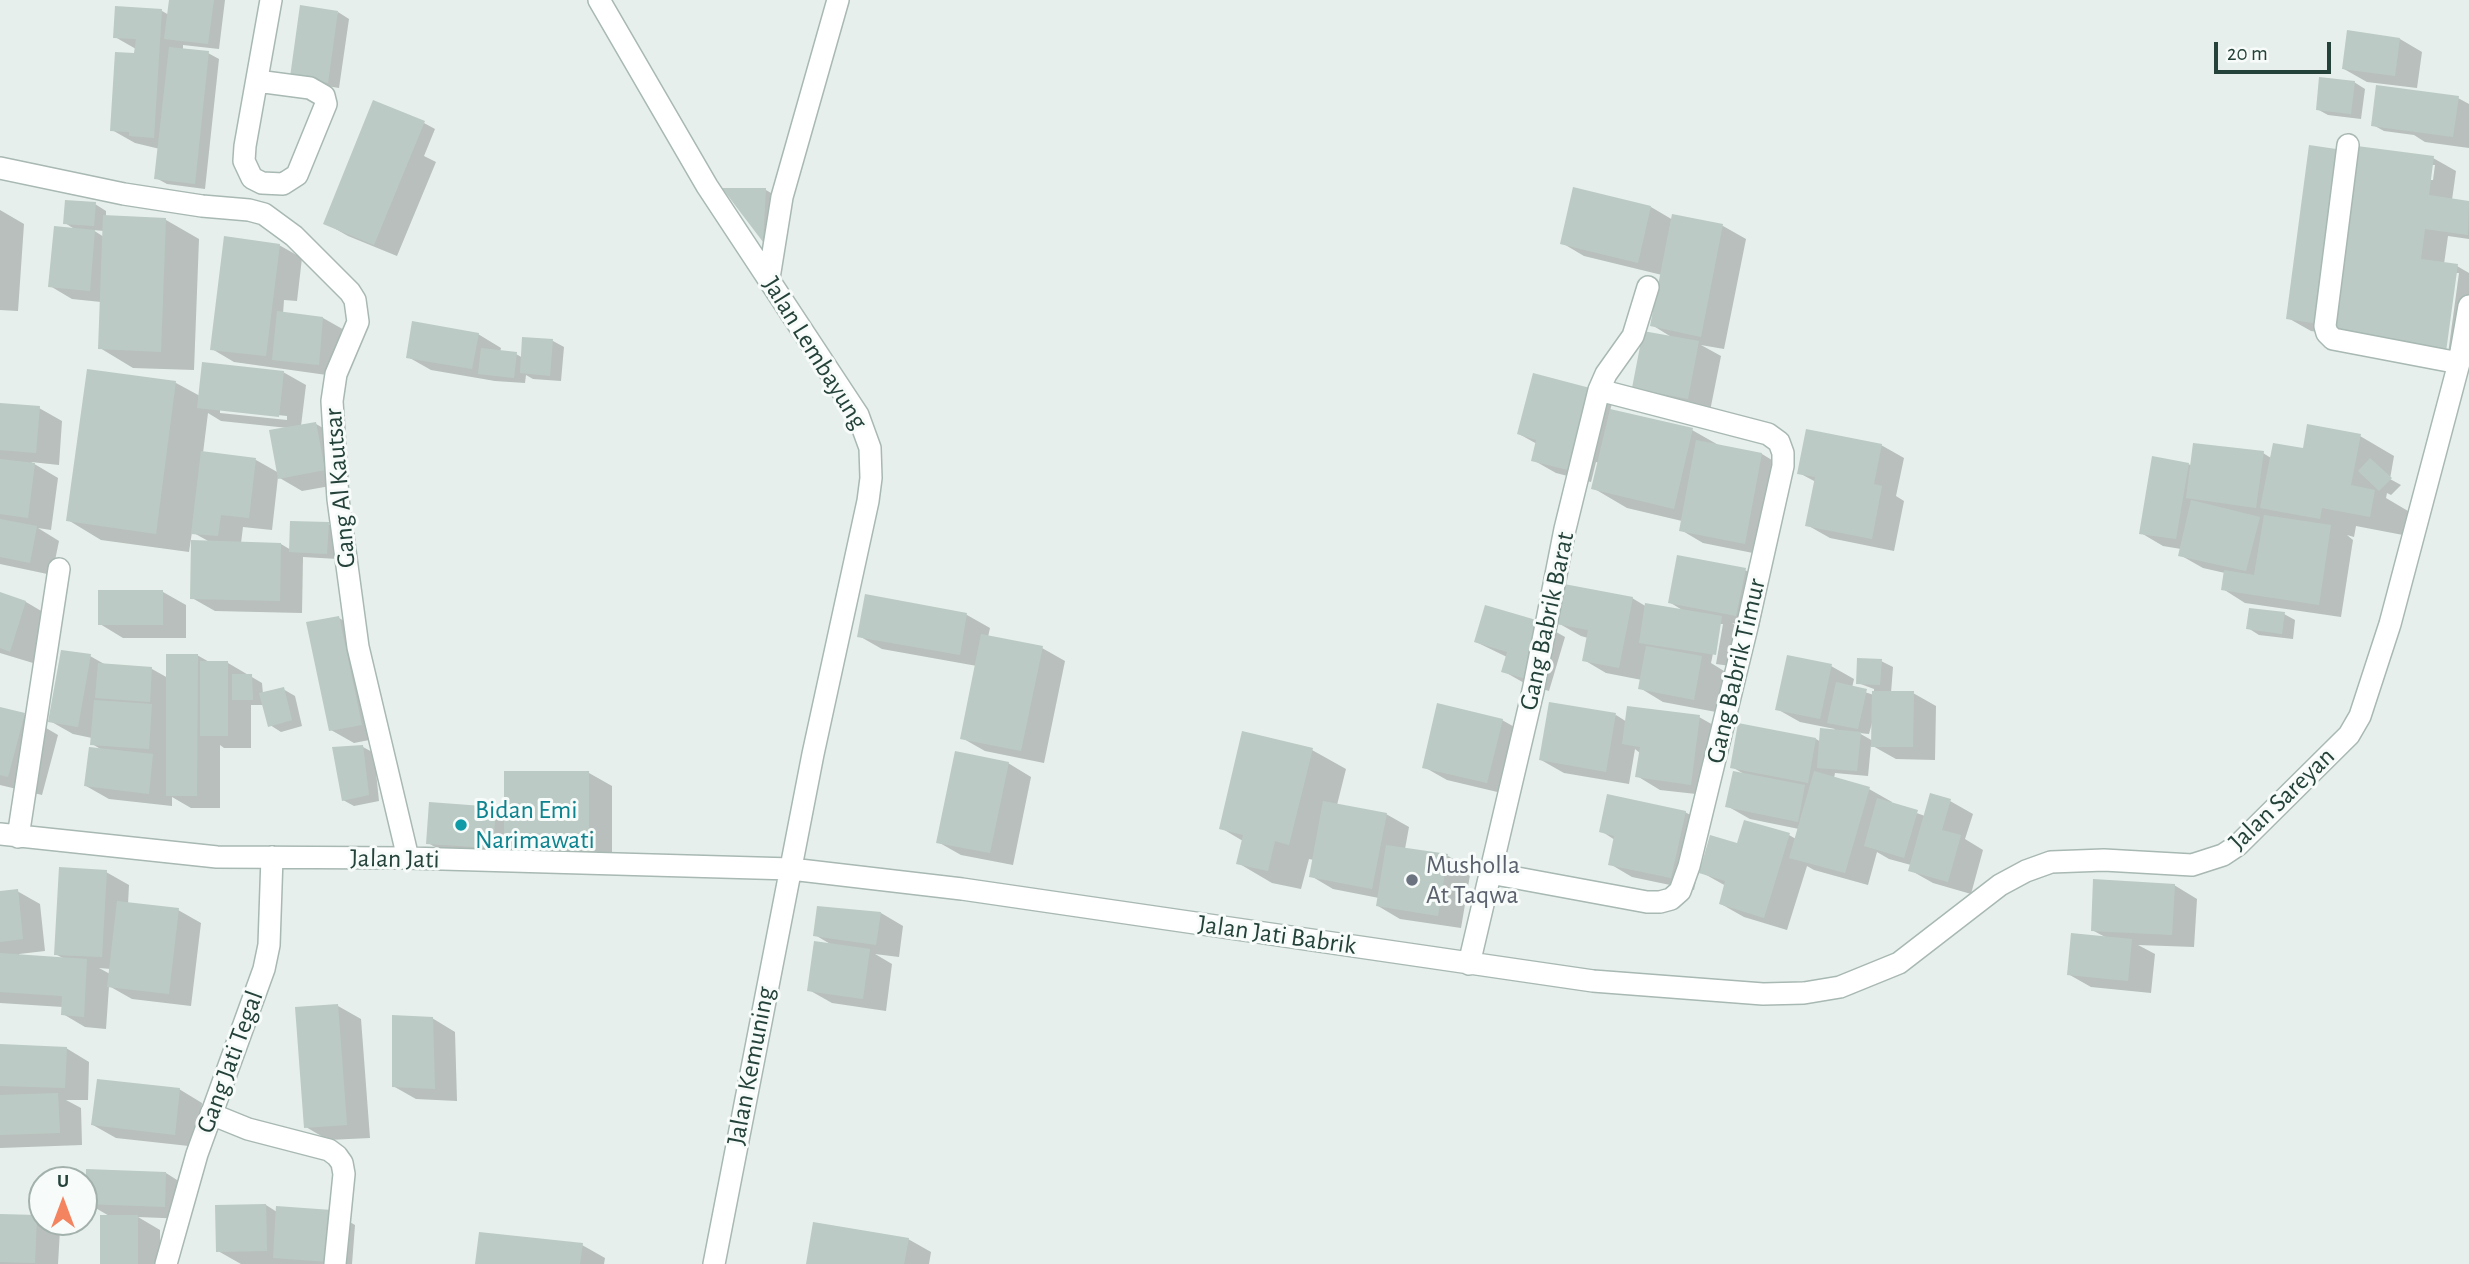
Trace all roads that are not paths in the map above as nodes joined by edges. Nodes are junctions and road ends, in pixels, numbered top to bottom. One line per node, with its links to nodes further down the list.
1 (271, 0): 4 (street)
2 (598, 0): 7 (street, Jalan Lembayung)
3 (838, 0): 7 (street)
4 (257, 80): 4 (street)
5 (2348, 145): 10 (street)
6 (0, 168): 15 (street, Gang Al Kautsar)
7 (769, 278): 16 (street, Jalan Lembayung)
8 (1648, 287): 11 (street, Gang Babrik Barat)
9 (2469, 306): 10 (street, Jalan Sareyan)
10 (2459, 363): 19 (street, Jalan Sareyan)
11 (1599, 390): 17 (street, Gang Babrik Barat); 17 (street, Gang Babrik Timur)
12 (60, 569): 13 (street)
13 (9, 836): 14 (street, Jalan Jati)
14 (272, 857): 15 (street, Jalan Jati); 20 (street, Gang Jati Tegal)
15 (408, 858): 16 (street, Jalan Jati)
16 (791, 869): 18 (street, Jalan Jati Babrik); 23 (street, Jalan Kemuning)
17 (1490, 873): 18 (street, Gang Babrik Barat)
18 (1469, 964): 19 (street, Jalan Jati Babrik)
19 (1763, 994)
20 (211, 1114): 21 (street, Gang Jati Tegal); 22 (street)
21 (166, 1264)
22 (335, 1264)
23 (714, 1264)

